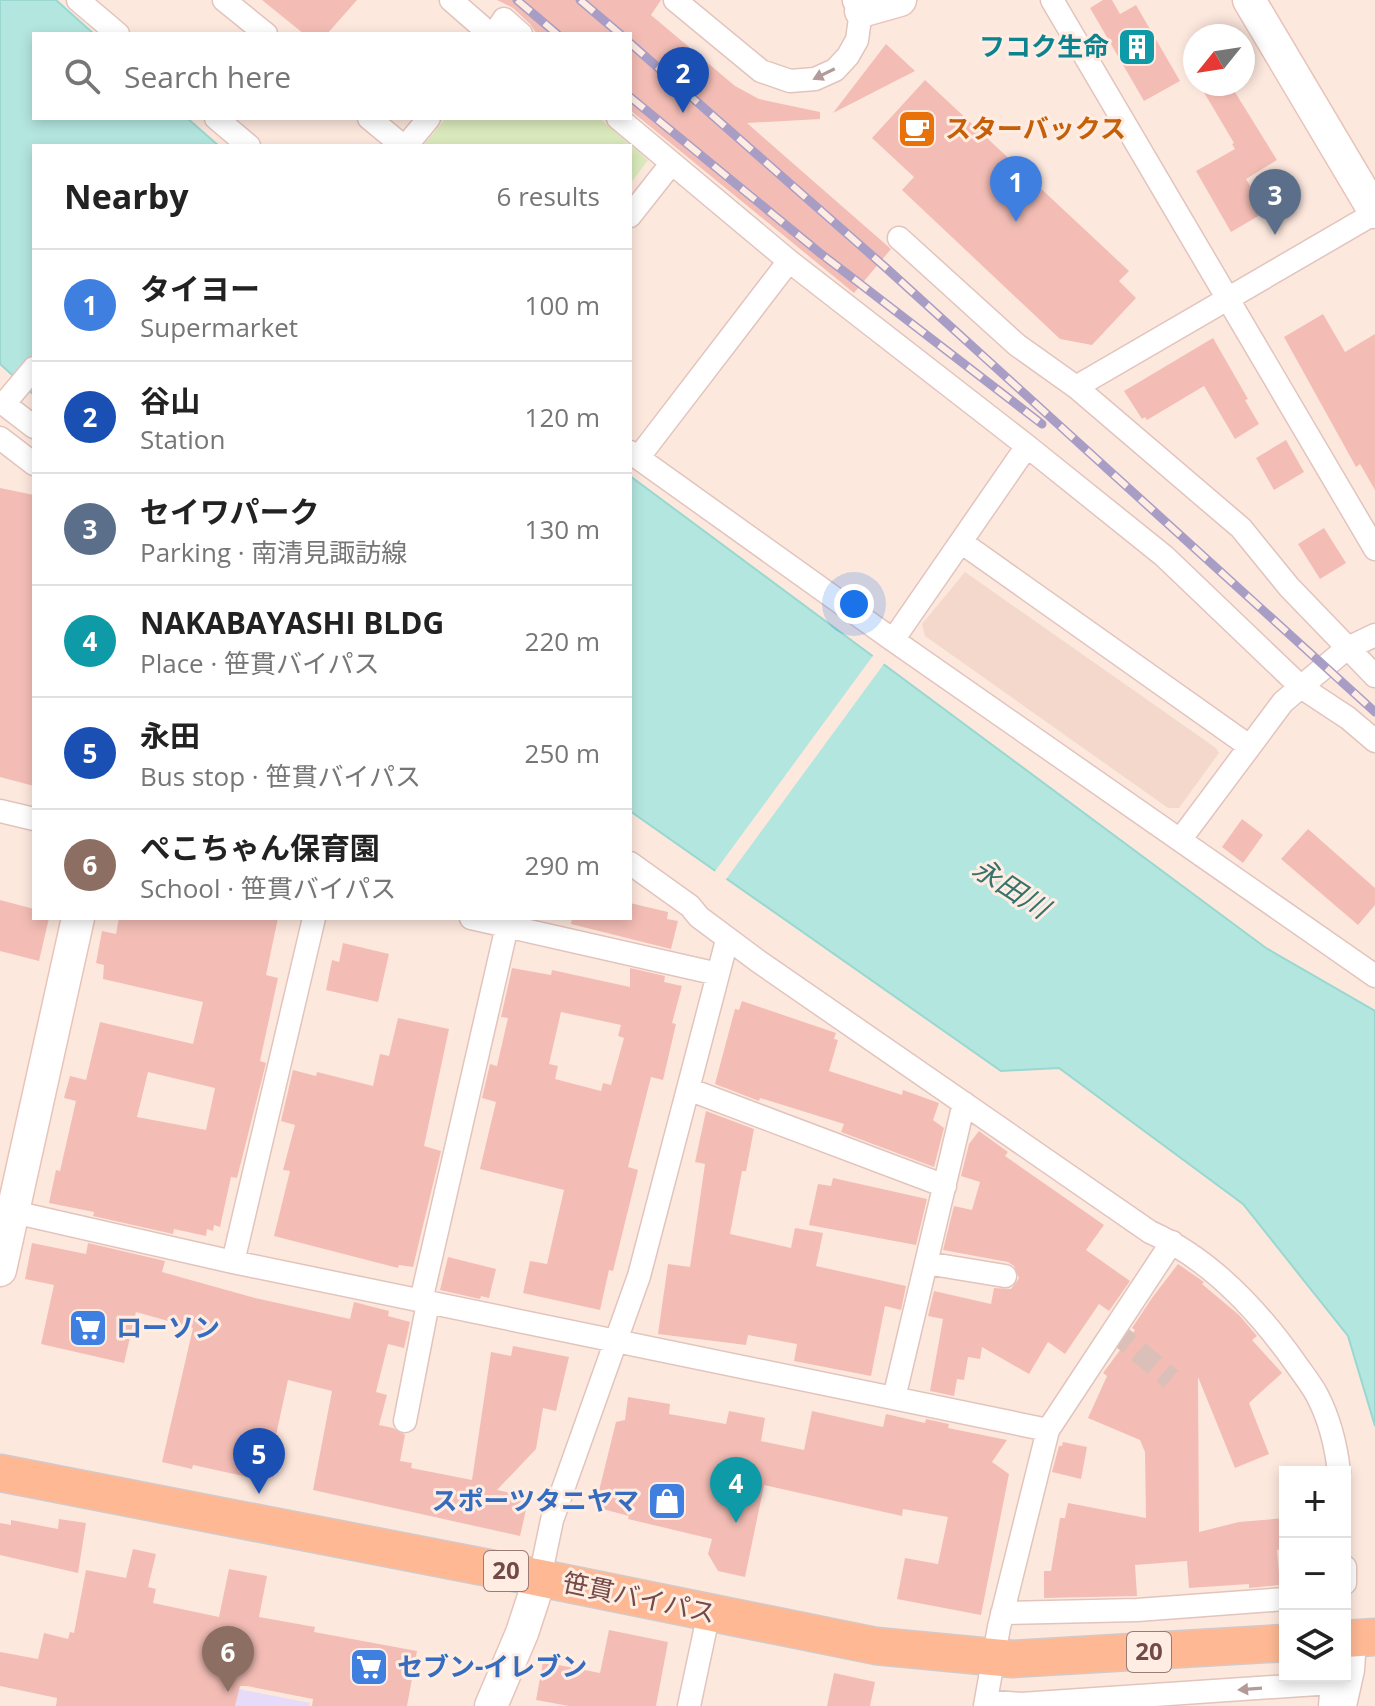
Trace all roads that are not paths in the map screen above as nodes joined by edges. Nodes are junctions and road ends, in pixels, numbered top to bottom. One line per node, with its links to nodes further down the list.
1 (78, 0): 9 (street)
2 (224, 0): 10 (street)
3 (451, 0): 11 (street)
4 (675, 0): 8 (street, one-way to 4)
5 (900, 0): 8 (street)
6 (1052, 0): 26 (street)
7 (1249, 0): 22 (street)
8 (857, 6)
9 (116, 32)
10 (264, 32)
11 (490, 32)
12 (494, 32): 13 (street)
13 (519, 32)
14 (218, 120): 18 (street)
15 (372, 120): 19 (street)
16 (427, 120): 20 (street)
17 (620, 120): 21 (street)
18 (236, 142)
19 (402, 144)
20 (406, 144)
21 (671, 164): 23 (street); 25 (street)
22 (1375, 212): 26 (street)
23 (632, 213)
24 (899, 238): 28 (street)
25 (789, 261): 31 (street); 32 (street)
26 (1227, 298): 28 (street); 35 (street)
27 (32, 370): 29 (street)
28 (1076, 387): 38 (street)
29 (32, 425)
30 (0, 438): 33 (street)
31 (1027, 446): 34 (street); 40 (street)
32 (634, 455): 37 (street)
33 (32, 462)
34 (961, 542): 37 (street); 42 (street)
35 (1375, 549)
36 (1375, 635): 38 (street)
37 (893, 640): 45 (street)
38 (1346, 649): 39 (street); 40 (street)
39 (1375, 676)
40 (1301, 687): 41 (street); 42 (street)
41 (1375, 741)
42 (1249, 746): 45 (street)
43 (0, 811): 44 (street)
44 (32, 819)
45 (1180, 840): 53 (street)
46 (632, 864): 51 (street)
47 (78, 920): 57 (street)
48 (314, 920): 59 (street)
49 (480, 920): 50 (street)
50 (507, 926): 52 (street); 63 (street)
51 (727, 940): 52 (street); 55 (street)
52 (718, 974): 54 (street)
53 (1375, 976)
54 (688, 1089): 56 (street); 64 (street)
55 (964, 1103): 56 (street); 58 (street)
56 (945, 1186): 60 (street)
57 (7, 1210): 59 (street); 61 (street)
58 (1172, 1242): 67 (street); 68 (street)
59 (233, 1262): 63 (street)
60 (926, 1263): 62 (street); 65 (street)
61 (0, 1270)
62 (1005, 1276)
63 (425, 1302): 64 (street); 66 (street)
64 (618, 1342): 65 (street); 70 (street)
65 (894, 1398): 67 (street)
66 (405, 1421)
67 (1048, 1430): 73 (street)
68 (1338, 1466)
69 (0, 1473): 70 (main road, 笹貫バイパス / 20)
70 (540, 1578): 72 (main road, 笹貫バイパス / 20); 79 (street)
71 (1279, 1599): 73 (street)
72 (709, 1612): 76 (main road, 笹貫バイパス / 20); 80 (street)
73 (1002, 1613): 76 (street)
74 (1358, 1638): 82 (street)
75 (1279, 1643): 76 (main road, 笹貫バイパス / 20)
76 (993, 1658): 78 (street)
77 (1163, 1701): 78 (street); 81 (street, one-way to 77)
78 (985, 1704)
79 (491, 1706)
80 (689, 1706)
81 (1330, 1706)
82 (1345, 1706)

